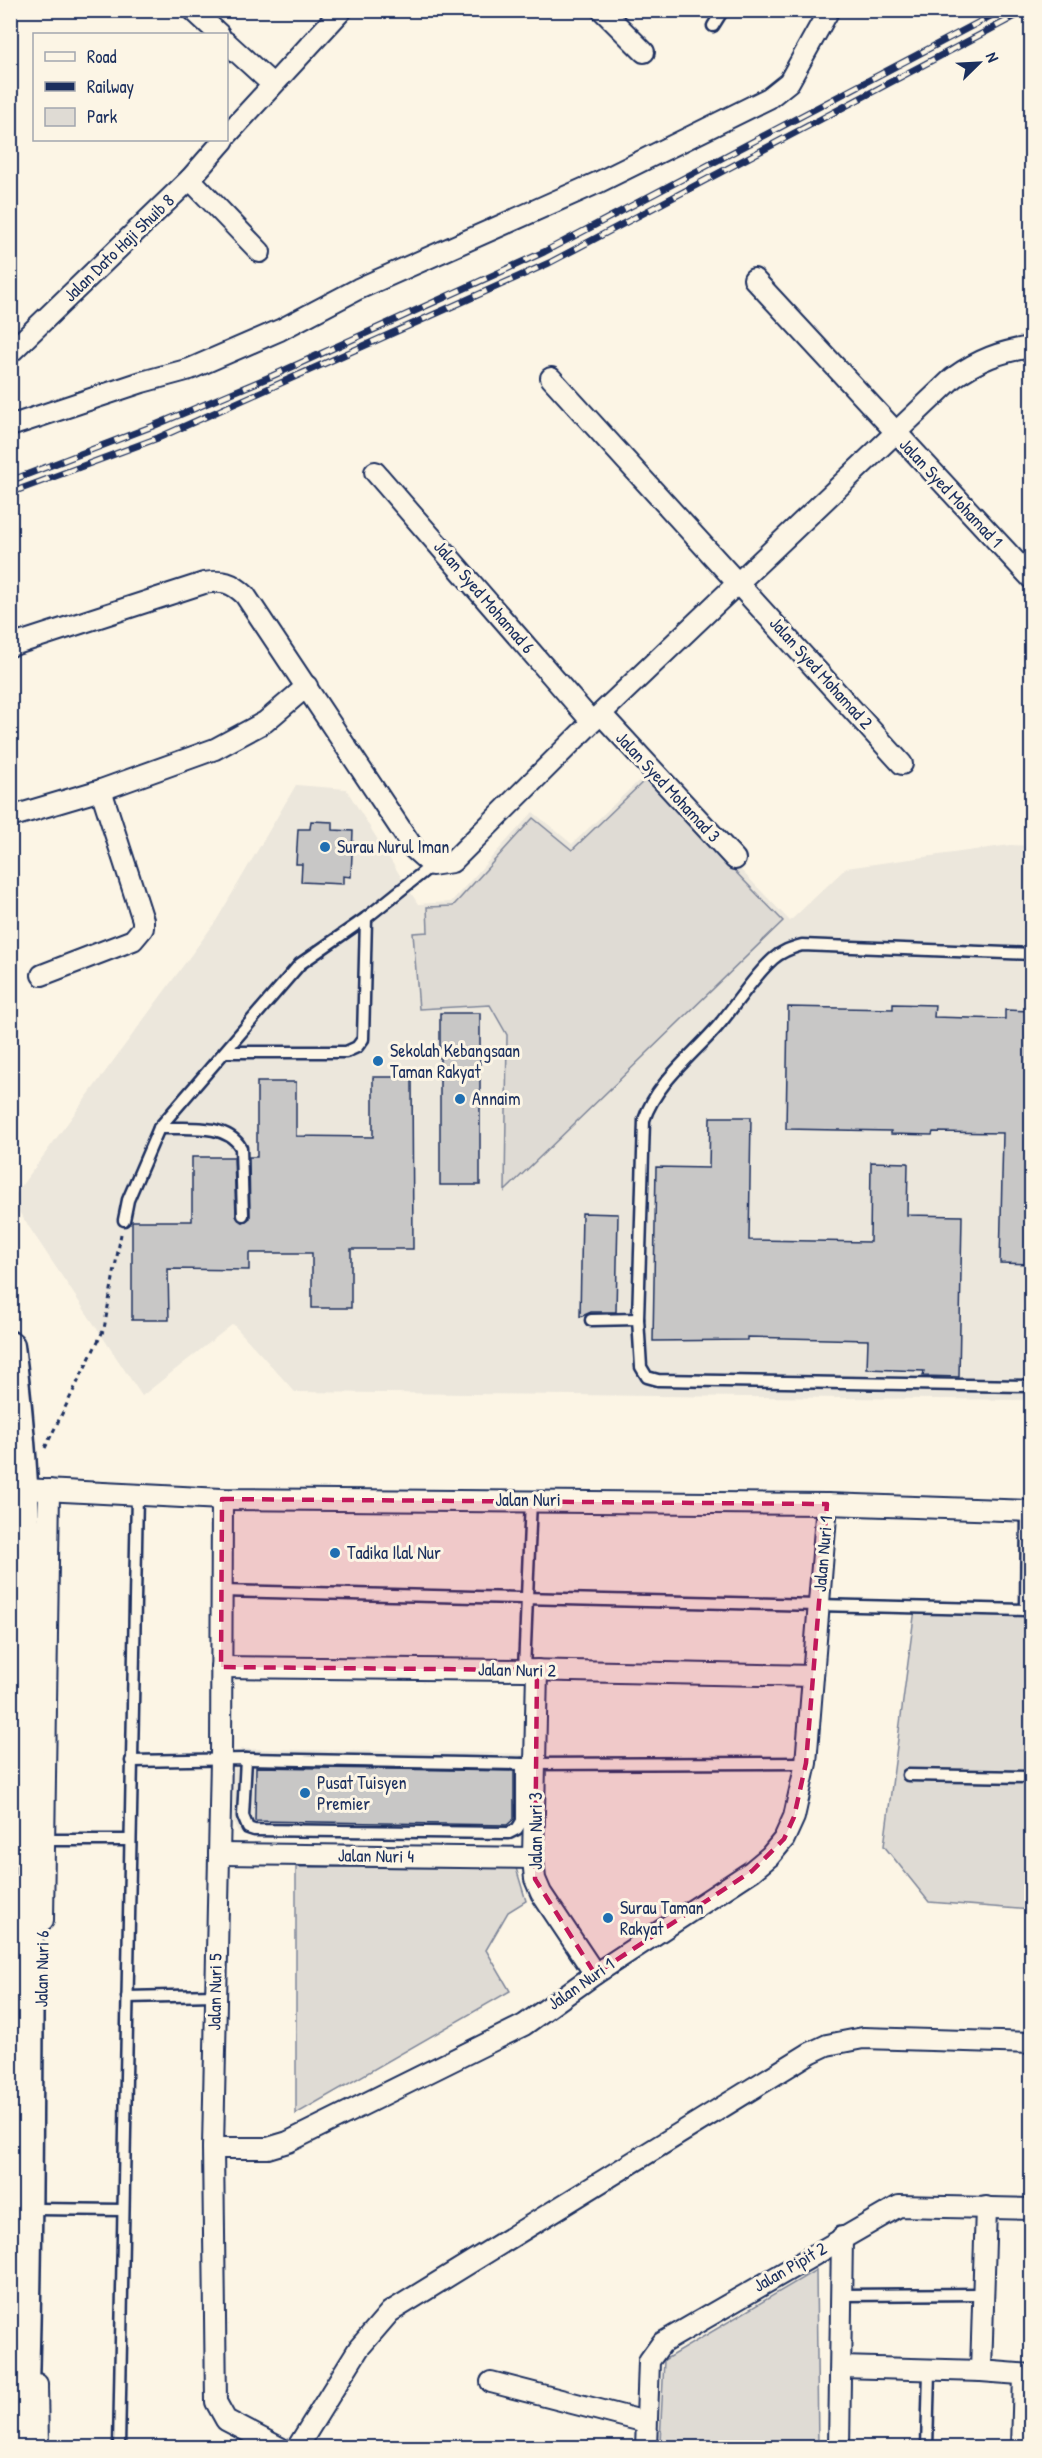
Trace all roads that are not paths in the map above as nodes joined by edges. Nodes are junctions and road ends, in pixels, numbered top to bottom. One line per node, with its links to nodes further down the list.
1 (193, 10): 7 (street)
2 (342, 10): 10 (street, Jalan Dato Haji Shuib 8)
3 (602, 10): 9 (street)
4 (723, 10): 6 (lane)
5 (829, 10): 19 (street)
6 (713, 26)
7 (218, 33)
8 (228, 44): 10 (street)
9 (644, 52)
10 (272, 84): 11 (street, Jalan Dato Haji Shuib 8)
11 (228, 135)
12 (222, 141): 13 (street, Jalan Dato Haji Shuib 8)
13 (190, 179): 14 (street); 17 (street, Jalan Dato Haji Shuib 8)
14 (260, 252)
15 (754, 279): 20 (street, Jalan Syed Mohamad 1)
16 (1032, 347): 20 (street)
17 (10, 353)
18 (552, 378): 23 (street, Jalan Syed Mohamad 2)
19 (10, 426)
20 (896, 432): 22 (street, Jalan Syed Mohamad 1); 23 (street)
21 (375, 472): 26 (street, Jalan Syed Mohamad 6)
22 (1032, 579)
23 (739, 582): 26 (street); 27 (street, Jalan Syed Mohamad 2)
24 (10, 646): 25 (street)
25 (307, 686): 28 (street); 31 (street)
26 (597, 719): 30 (street, Jalan Syed Mohamad 3); 31 (street)
27 (902, 764)
28 (101, 790): 29 (street); 34 (street)
29 (10, 817)
30 (735, 859)
31 (432, 866): 32 (lane)
32 (366, 918): 35 (lane); 35 (lane)
33 (1032, 954): 39 (lane)
34 (42, 975)
35 (225, 1052): 36 (lane)
36 (159, 1128): 37 (lane); 38 (lane)
37 (243, 1215)
38 (124, 1220)
39 (638, 1319): 40 (lane); 42 (lane)
40 (591, 1320)
41 (10, 1346): 43 (main road)
42 (1032, 1386)
43 (37, 1490): 44 (street, Jalan Nuri); 63 (street, Jalan Nuri 6); 85 (main road)
44 (137, 1494): 45 (street, Jalan Nuri); 58 (lane)
45 (222, 1499): 46 (street, Jalan Nuri); 49 (street, Jalan Nuri 5)
46 (531, 1500): 47 (street, Jalan Nuri); 50 (lane)
47 (827, 1504): 48 (street, Jalan Nuri); 51 (street, Jalan Nuri 1)
48 (1029, 1510): 52 (lane)
49 (221, 1591): 50 (lane); 53 (street, Jalan Nuri 5)
50 (526, 1599): 51 (lane); 54 (lane)
51 (818, 1604): 52 (lane); 55 (street, Jalan Nuri 1)
52 (1029, 1610)
53 (220, 1667): 54 (street, Jalan Nuri 2); 56 (street, Jalan Nuri 5)
54 (530, 1670): 55 (street, Jalan Nuri 2); 60 (street, Jalan Nuri 3)
55 (813, 1676): 59 (street, Jalan Nuri 1)
56 (221, 1758): 57 (lane); 58 (lane); 65 (street, Jalan Nuri 5)
57 (246, 1759): 60 (lane); 60 (lane)
58 (131, 1761): 64 (lane)
59 (806, 1763): 60 (lane); 67 (street, Jalan Nuri 1)
60 (529, 1764): 66 (street, Jalan Nuri 3)
61 (908, 1775): 62 (lane)
62 (1032, 1777)
63 (44, 1840): 64 (lane); 73 (street, Jalan Nuri 6)
64 (130, 1840): 69 (lane)
65 (219, 1854): 66 (street, Jalan Nuri 4); 68 (street, Jalan Nuri 5)
66 (533, 1858): 67 (street, Jalan Nuri 3)
67 (595, 1974): 71 (street, Jalan Nuri 1)
68 (214, 1995): 69 (lane); 71 (street, Jalan Nuri 5)
69 (127, 1997): 75 (lane)
70 (1032, 2043): 89 (street)
71 (213, 2148): 88 (street, Jalan Nuri 5)
72 (986, 2207): 74 (street, Jalan Pipit 2); 76 (street, Jalan Pipit 2); 77 (street)
73 (37, 2209): 75 (lane); 86 (street, Jalan Nuri 6)
74 (1032, 2209)
75 (123, 2210): 87 (lane)
76 (842, 2237): 78 (street); 84 (street, Jalan Pipit 2)
77 (982, 2294): 78 (lane); 81 (street)
78 (842, 2295): 79 (street)
79 (841, 2367): 80 (street); 91 (street)
80 (929, 2371): 81 (street); 92 (lane)
81 (981, 2371): 82 (street)
82 (1028, 2375): 93 (street)
83 (491, 2382): 84 (street)
84 (646, 2422): 90 (street, Jalan Pipit 2)
85 (22, 2448)
86 (38, 2448)
87 (119, 2448)
88 (280, 2448)
89 (297, 2448)
90 (646, 2448)
91 (839, 2448)
92 (927, 2448)
93 (1022, 2448)

